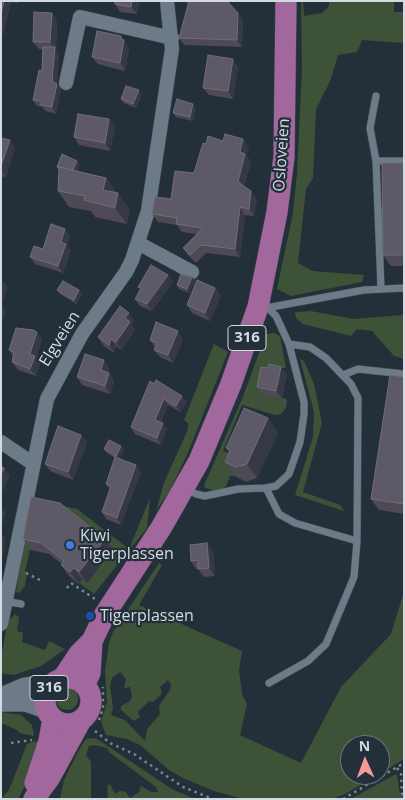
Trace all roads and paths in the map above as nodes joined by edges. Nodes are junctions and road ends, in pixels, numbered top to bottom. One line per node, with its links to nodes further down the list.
1 (166, 1): 3 (street, Elgveien)
2 (286, 1): 12 (main road, Osloveien / 316)
3 (172, 38): 4 (street); 8 (street, Elgveien)
4 (66, 84)
5 (376, 96): 6 (lane)
6 (376, 161): 7 (lane); 10 (lane)
7 (404, 161)
8 (138, 243): 9 (street); 17 (street, Elgveien)
9 (192, 272)
10 (381, 288): 11 (lane); 12 (lane)
11 (404, 288)
12 (264, 308): 13 (lane); 18 (main road, Osloveien / 316)
13 (289, 344): 15 (lane); 19 (lane)
14 (404, 374): 15 (lane)
15 (343, 375): 20 (lane)
16 (1, 442): 17 (street)
17 (32, 463): 23 (street, Elgveien)
18 (185, 488): 19 (lane); 26 (main road, Osloveien / 316)
19 (266, 488): 20 (lane)
20 (357, 541): 28 (lane)
21 (67, 588): 22 (path)
22 (95, 599)
23 (5, 601): 24 (lane); 25 (street, Elgveien)
24 (21, 604)
25 (1, 624)
26 (92, 641): 27 (main road, Osloveien / 316); 29 (main road, Osloveien / 316)
27 (57, 682): 29 (main road, 316); 30 (street); 32 (main road, 316)
28 (269, 683)
29 (93, 684): 33 (main road, 316); 33 (path)
30 (1, 697)
31 (1, 702): 32 (street)
32 (50, 714): 33 (main road, 316); 39 (main road, 316)
33 (89, 724): 40 (main road, 316); 41 (path)
34 (39, 739): 35 (path)
35 (11, 743)
36 (404, 763): 37 (path)
37 (397, 768): 38 (path); 42 (path)
38 (402, 796)
39 (29, 799)
40 (34, 799)
41 (213, 799)
42 (343, 799)

